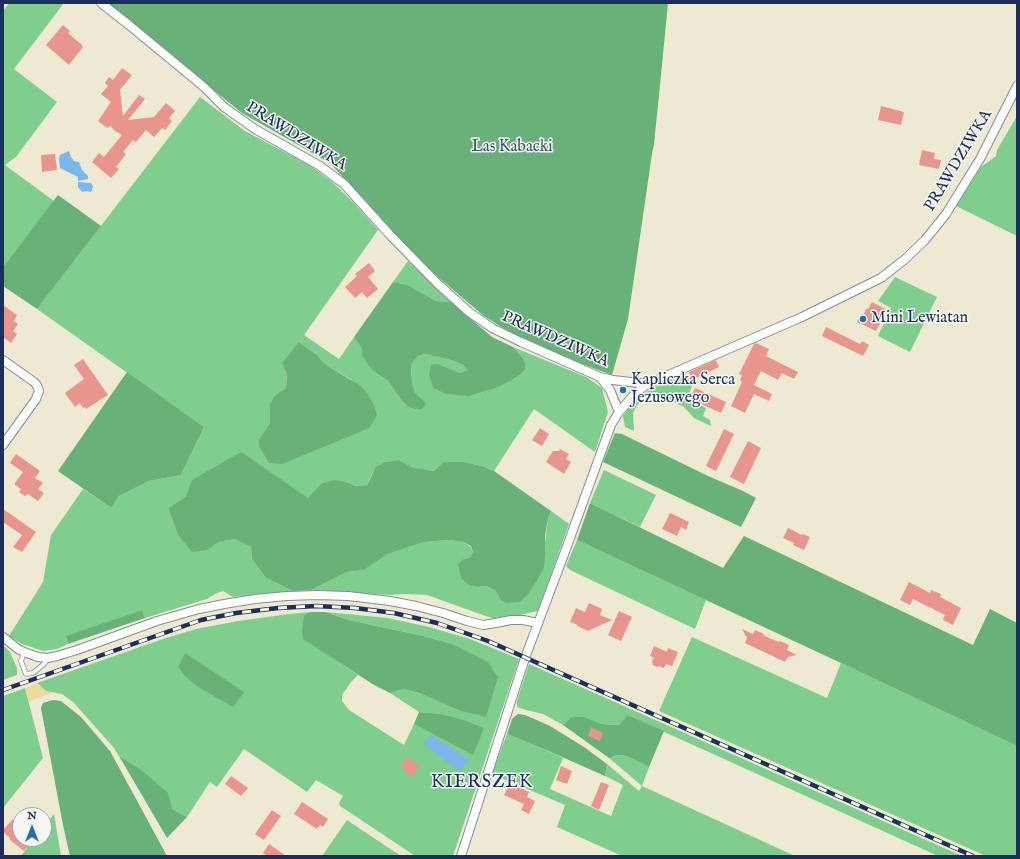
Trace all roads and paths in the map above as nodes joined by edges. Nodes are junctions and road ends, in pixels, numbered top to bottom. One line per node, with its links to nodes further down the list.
1 (101, 3): 4 (street, PRAWDZIWKA)
2 (1017, 86): 5 (street, PRAWDZIWKA)
3 (3, 360): 7 (street)
4 (600, 377): 5 (street, PRAWDZIWKA); 6 (street)
5 (650, 383): 6 (street)
6 (619, 412): 8 (street)
7 (3, 445)
8 (538, 623): 11 (street); 12 (street)
9 (3, 637): 10 (street)
10 (24, 652): 11 (street); 11 (lane)
11 (48, 658)
12 (461, 856)

